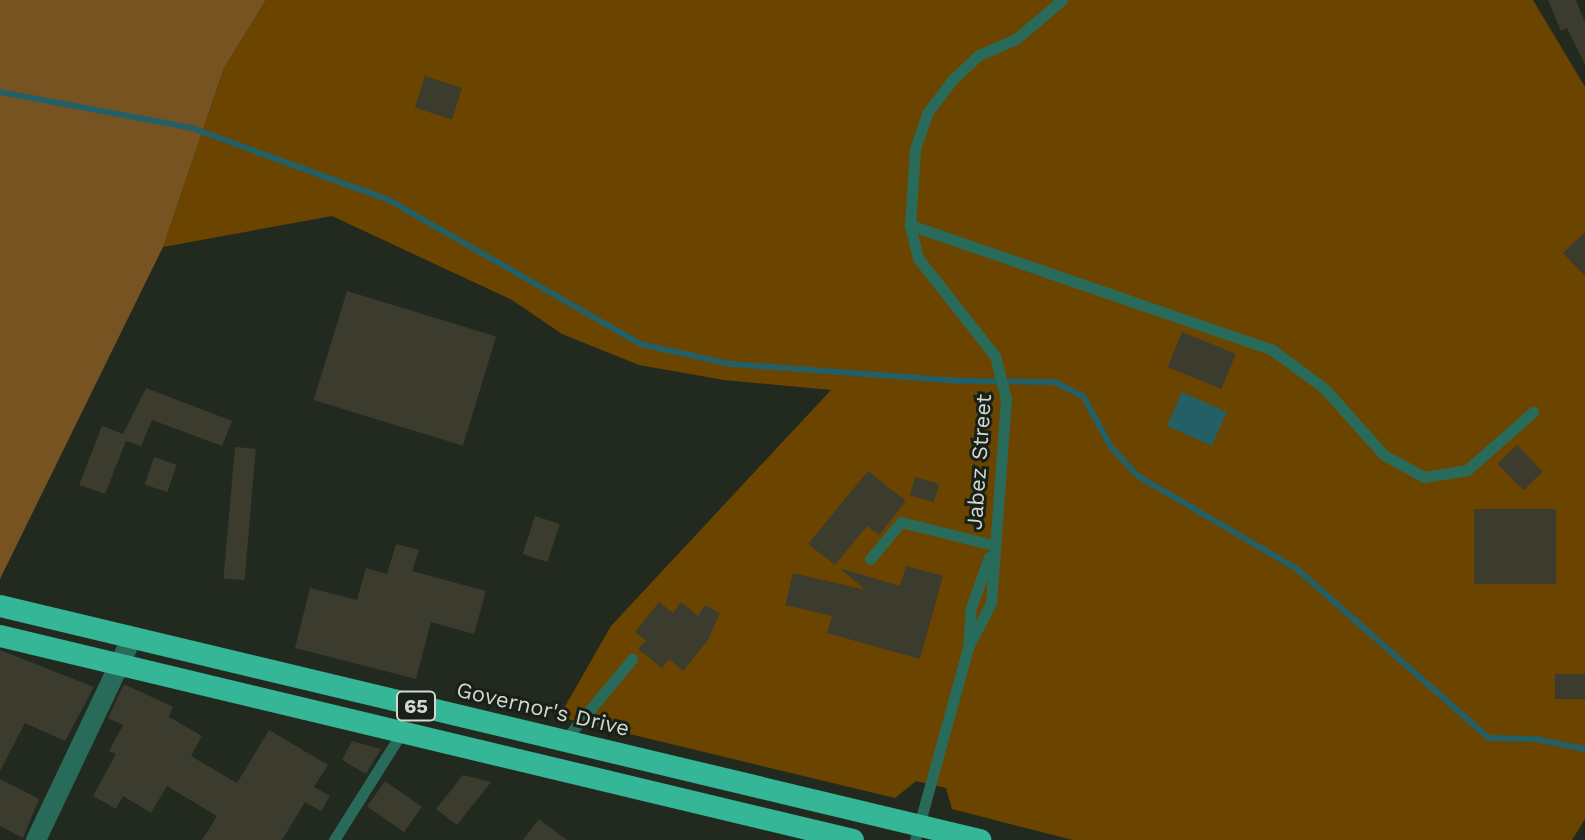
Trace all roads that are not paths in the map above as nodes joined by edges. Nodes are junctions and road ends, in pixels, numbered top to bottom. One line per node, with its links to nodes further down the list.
1 (1062, 0): 2 (lane, Jabez Street)
2 (910, 225): 3 (lane); 4 (lane, Jabez Street)
3 (1533, 412)
4 (993, 545): 5 (lane); 14 (lane, Jabez Street)
5 (870, 559)
6 (0, 606): 8 (highway, Governor's Drive / 65)
7 (0, 636): 10 (highway, 65)
8 (132, 638): 10 (street); 12 (highway, Governor's Drive / 65)
9 (632, 659): 12 (lane)
10 (120, 665): 11 (highway, 65); 16 (street)
11 (402, 732): 15 (highway, 65); 17 (lane)
12 (564, 741): 13 (highway, Governor's Drive / 65)
13 (833, 804): 14 (highway, Governor's Drive / 65); 15 (lane)
14 (917, 833): 19 (highway, Governor's Drive / 65)
15 (825, 837): 18 (highway, 65)
16 (36, 840)
17 (334, 840)
18 (853, 840)
19 (980, 840)

